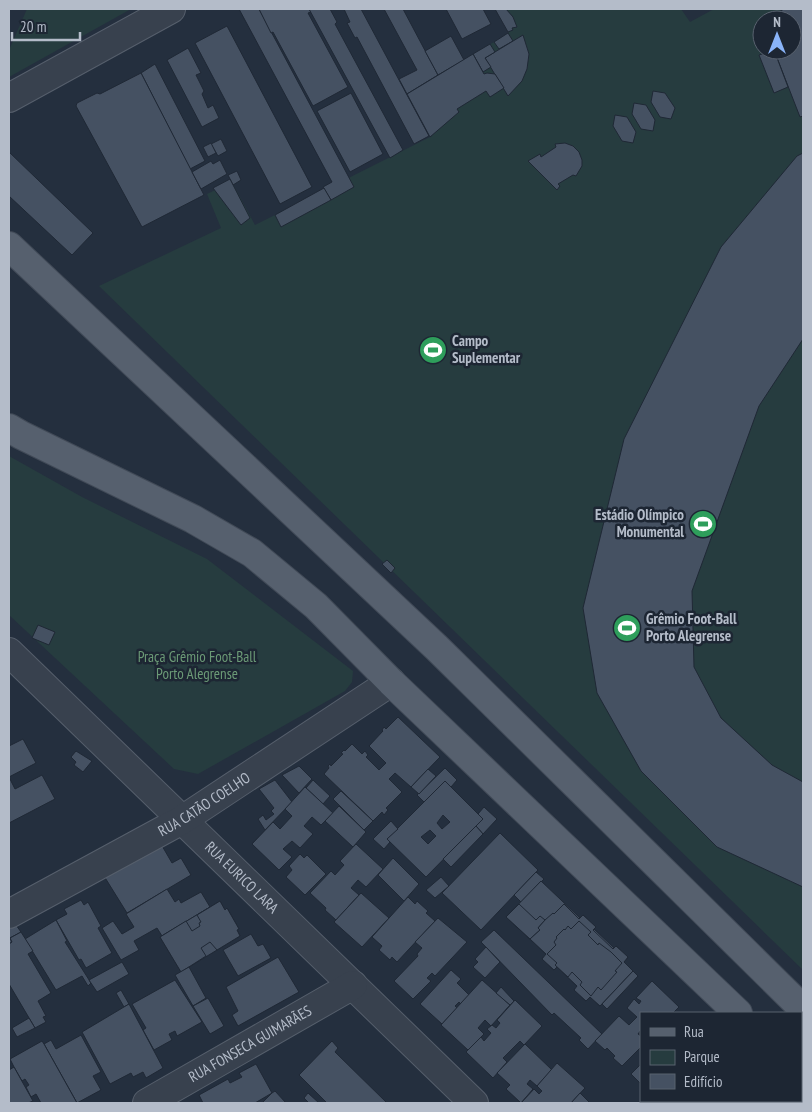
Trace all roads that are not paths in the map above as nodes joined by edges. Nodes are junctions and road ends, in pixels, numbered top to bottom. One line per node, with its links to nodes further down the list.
1 (171, 9): 2 (street)
2 (133, 18): 3 (street)
3 (9, 98)
4 (9, 246): 11 (main road)
5 (9, 428): 7 (main road)
6 (9, 652): 8 (street, RUA EURICO LARA)
7 (391, 682): 8 (street, RUA CATÃO COELHO); 12 (main road)
8 (182, 820): 9 (street, RUA CATÃO COELHO); 10 (street, RUA EURICO LARA)
9 (9, 914)
10 (353, 985): 13 (street, RUA FONSECA GUIMARÃES); 14 (street, RUA EURICO LARA)
11 (803, 1009)
12 (737, 1012)
13 (163, 1099)
14 (474, 1103)

